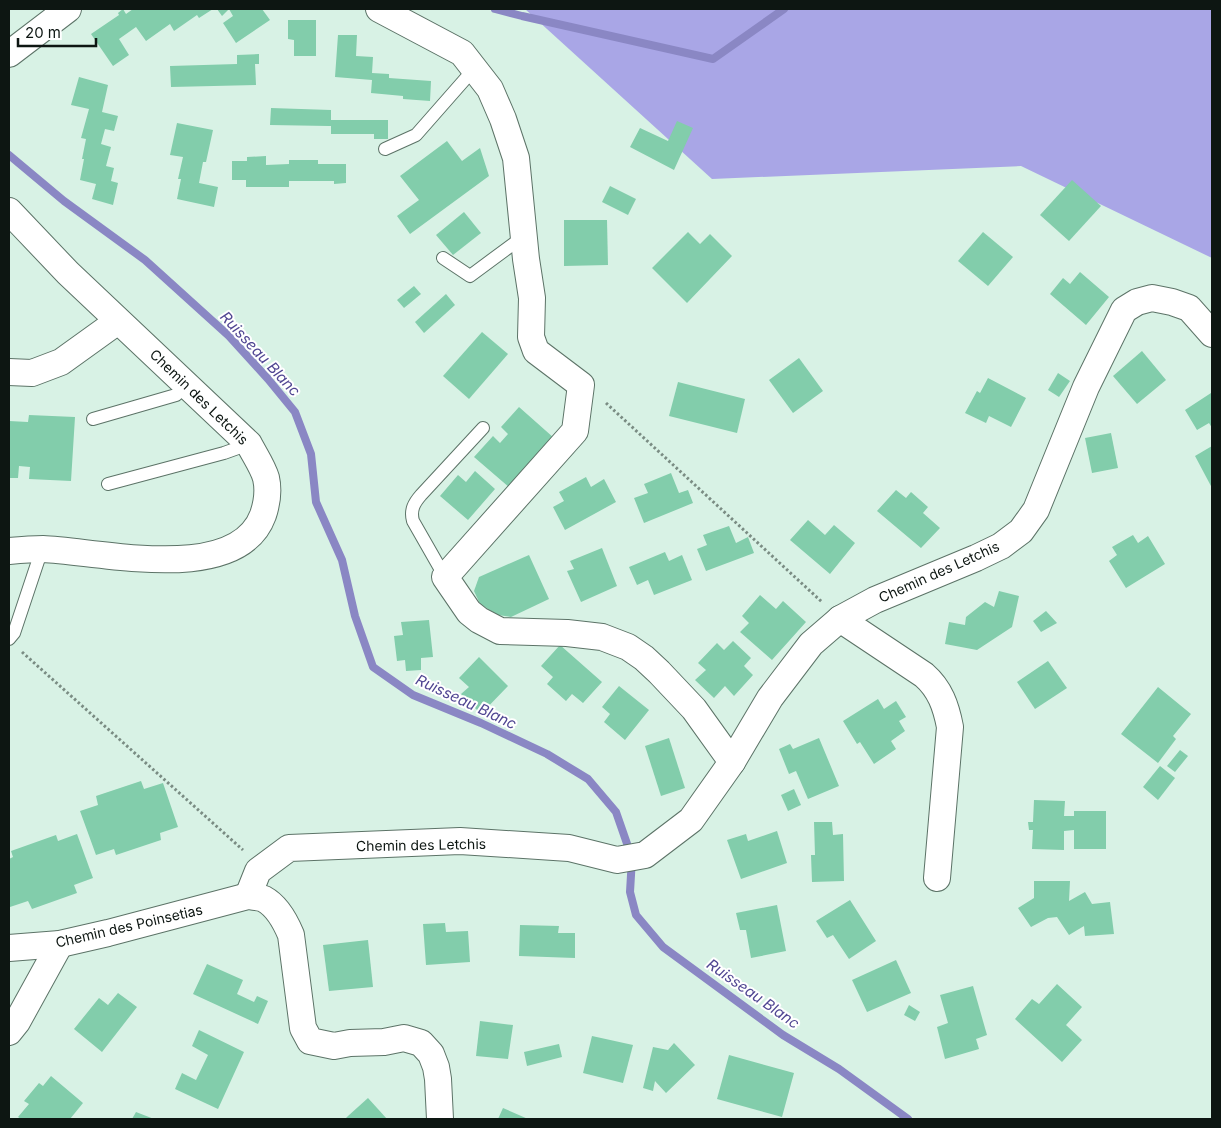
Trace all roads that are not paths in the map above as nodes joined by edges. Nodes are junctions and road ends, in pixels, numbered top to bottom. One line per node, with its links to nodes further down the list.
1 (68, 9): 3 (street)
2 (379, 9): 4 (street)
3 (9, 54)
4 (474, 69): 5 (lane); 7 (street)
5 (385, 149)
6 (9, 211): 9 (street, Chemin des Letchis)
7 (524, 236): 8 (lane); 19 (street)
8 (443, 258)
9 (118, 320): 11 (street); 12 (street, Chemin des Letchis)
10 (1212, 334): 20 (street, Chemin des Letchis)
11 (9, 372)
12 (187, 385): 13 (lane); 15 (street, Chemin des Letchis)
13 (92, 419)
14 (483, 428): 19 (lane)
15 (249, 444): 16 (lane); 17 (street, Chemin des Letchis)
16 (108, 484)
17 (42, 549): 18 (street, Chemin des Letchis); 21 (lane)
18 (9, 551)
19 (445, 576): 22 (street)
20 (840, 619): 22 (street, Chemin des Letchis); 23 (street)
21 (12, 643)
22 (732, 762): 24 (street, Chemin des Letchis)
23 (937, 878)
24 (248, 896): 25 (street, Chemin des Poinsetias); 28 (street)
25 (60, 944): 26 (street, Chemin des Poinsetias); 27 (street)
26 (9, 948)
27 (9, 1032)
28 (440, 1119)

